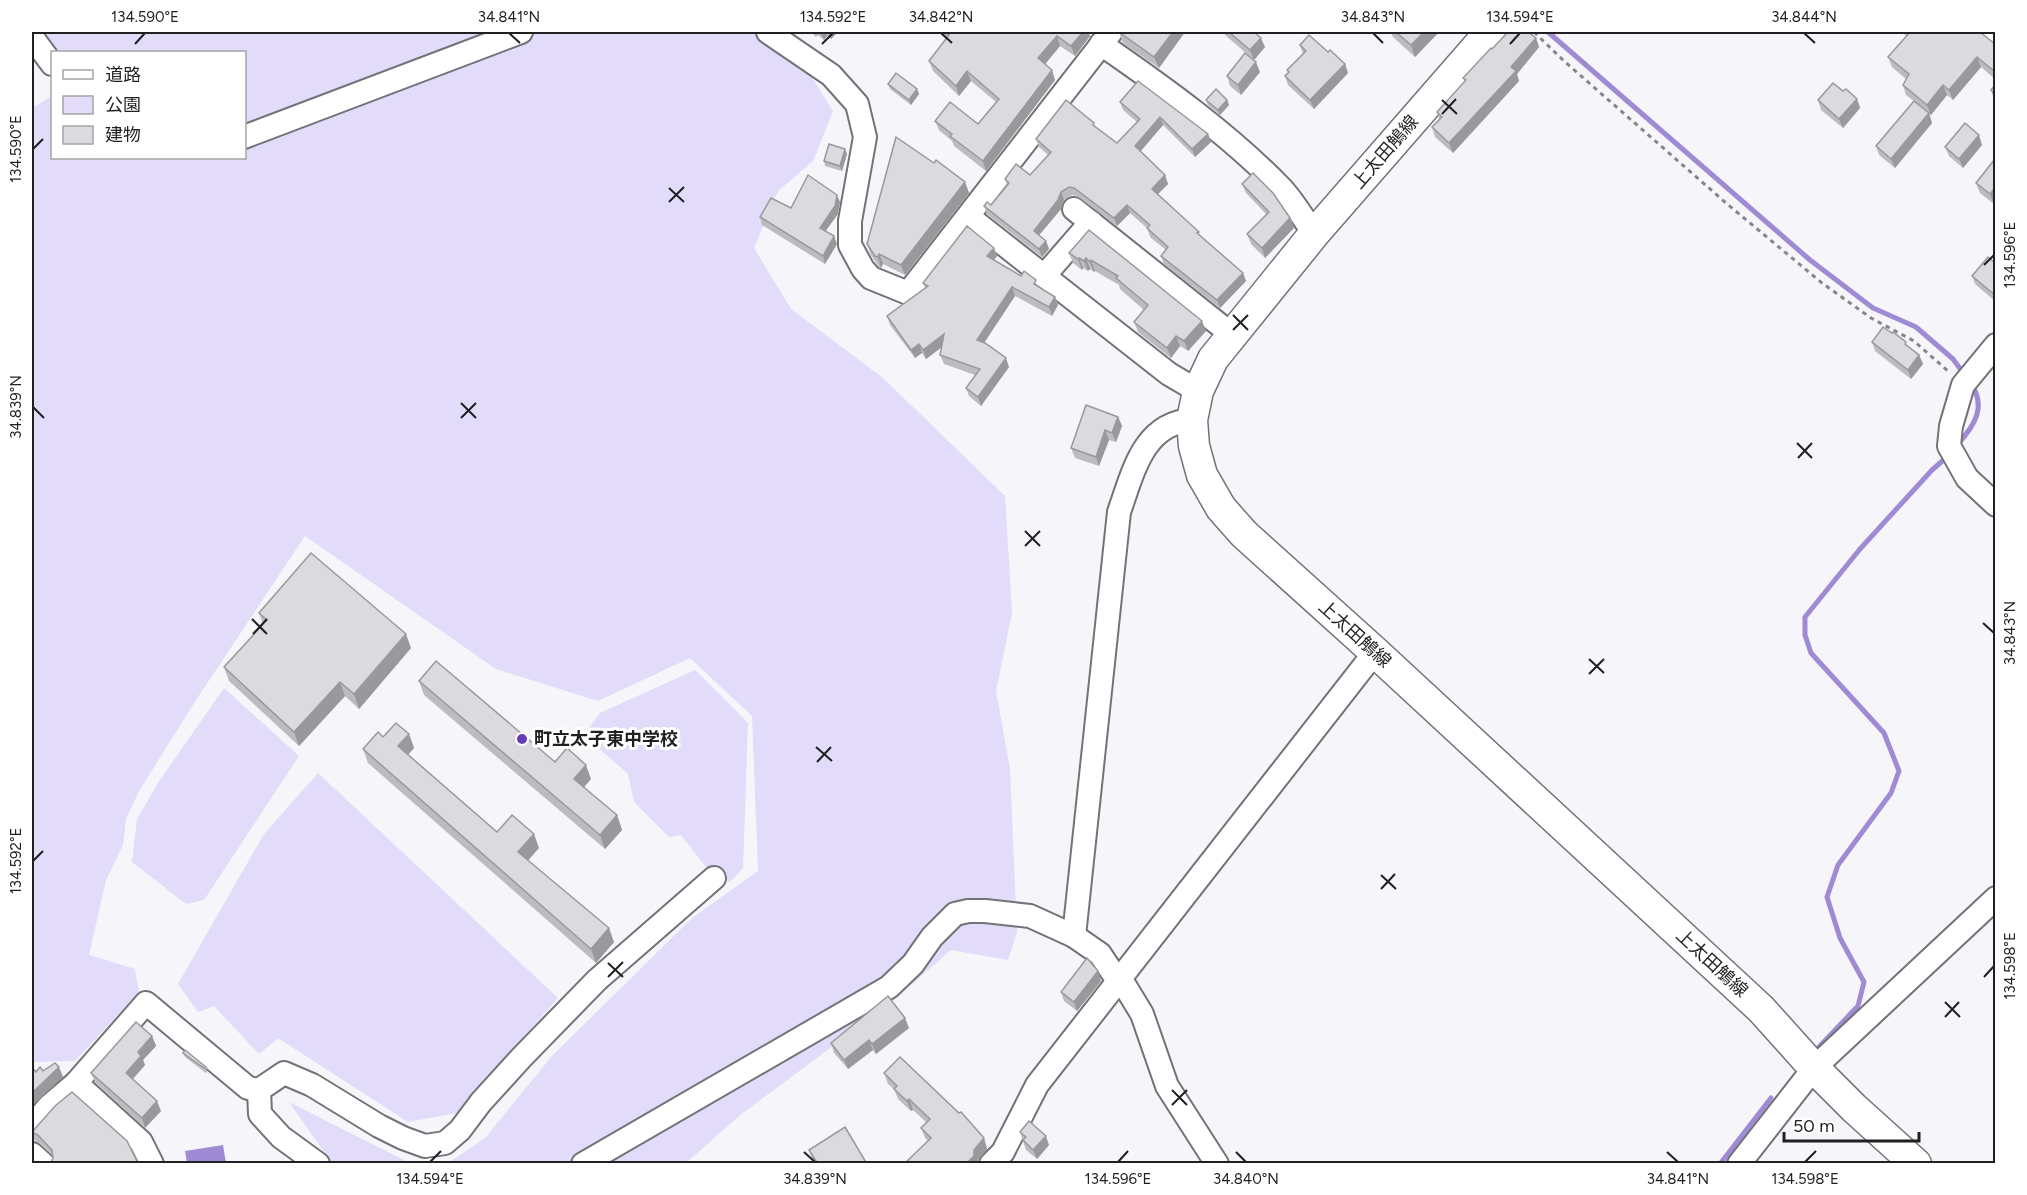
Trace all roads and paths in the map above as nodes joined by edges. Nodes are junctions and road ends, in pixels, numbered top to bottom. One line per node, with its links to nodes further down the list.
1 (521, 32): 8 (street)
2 (768, 32): 9 (street)
3 (1490, 32): 10 (main road, 上太田鵤線)
4 (1534, 32): 14 (path)
5 (32, 37): 7 (street)
6 (1106, 38): 9 (street); 10 (street)
7 (51, 63)
8 (246, 136)
9 (969, 217): 11 (street)
10 (1314, 234): 12 (main road, 上太田鵤線)
11 (1044, 276): 12 (street); 15 (street)
12 (1231, 334): 15 (main road, 上太田鵤線)
13 (1995, 345): 14 (street)
14 (1963, 385): 17 (street)
15 (1198, 391): 16 (main road, 上太田鵤線)
16 (1192, 420): 18 (main road, 上太田鵤線); 21 (street)
17 (1995, 504)
18 (1375, 652): 22 (street); 23 (main road, 上太田鵤線)
19 (714, 878): 25 (street)
20 (1995, 898): 23 (street)
21 (1074, 936): 22 (street); 31 (street)
22 (1118, 981): 32 (street); 33 (street)
23 (1814, 1068): 34 (street); 35 (main road, 上太田鵤線)
24 (76, 1083): 25 (street); 26 (street); 29 (street)
25 (260, 1090): 30 (street)
26 (32, 1126)
27 (32, 1154): 28 (street)
28 (43, 1164)
29 (152, 1164)
30 (318, 1164)
31 (583, 1164)
32 (991, 1164)
33 (1217, 1164)
34 (1739, 1164)
35 (1916, 1164)

